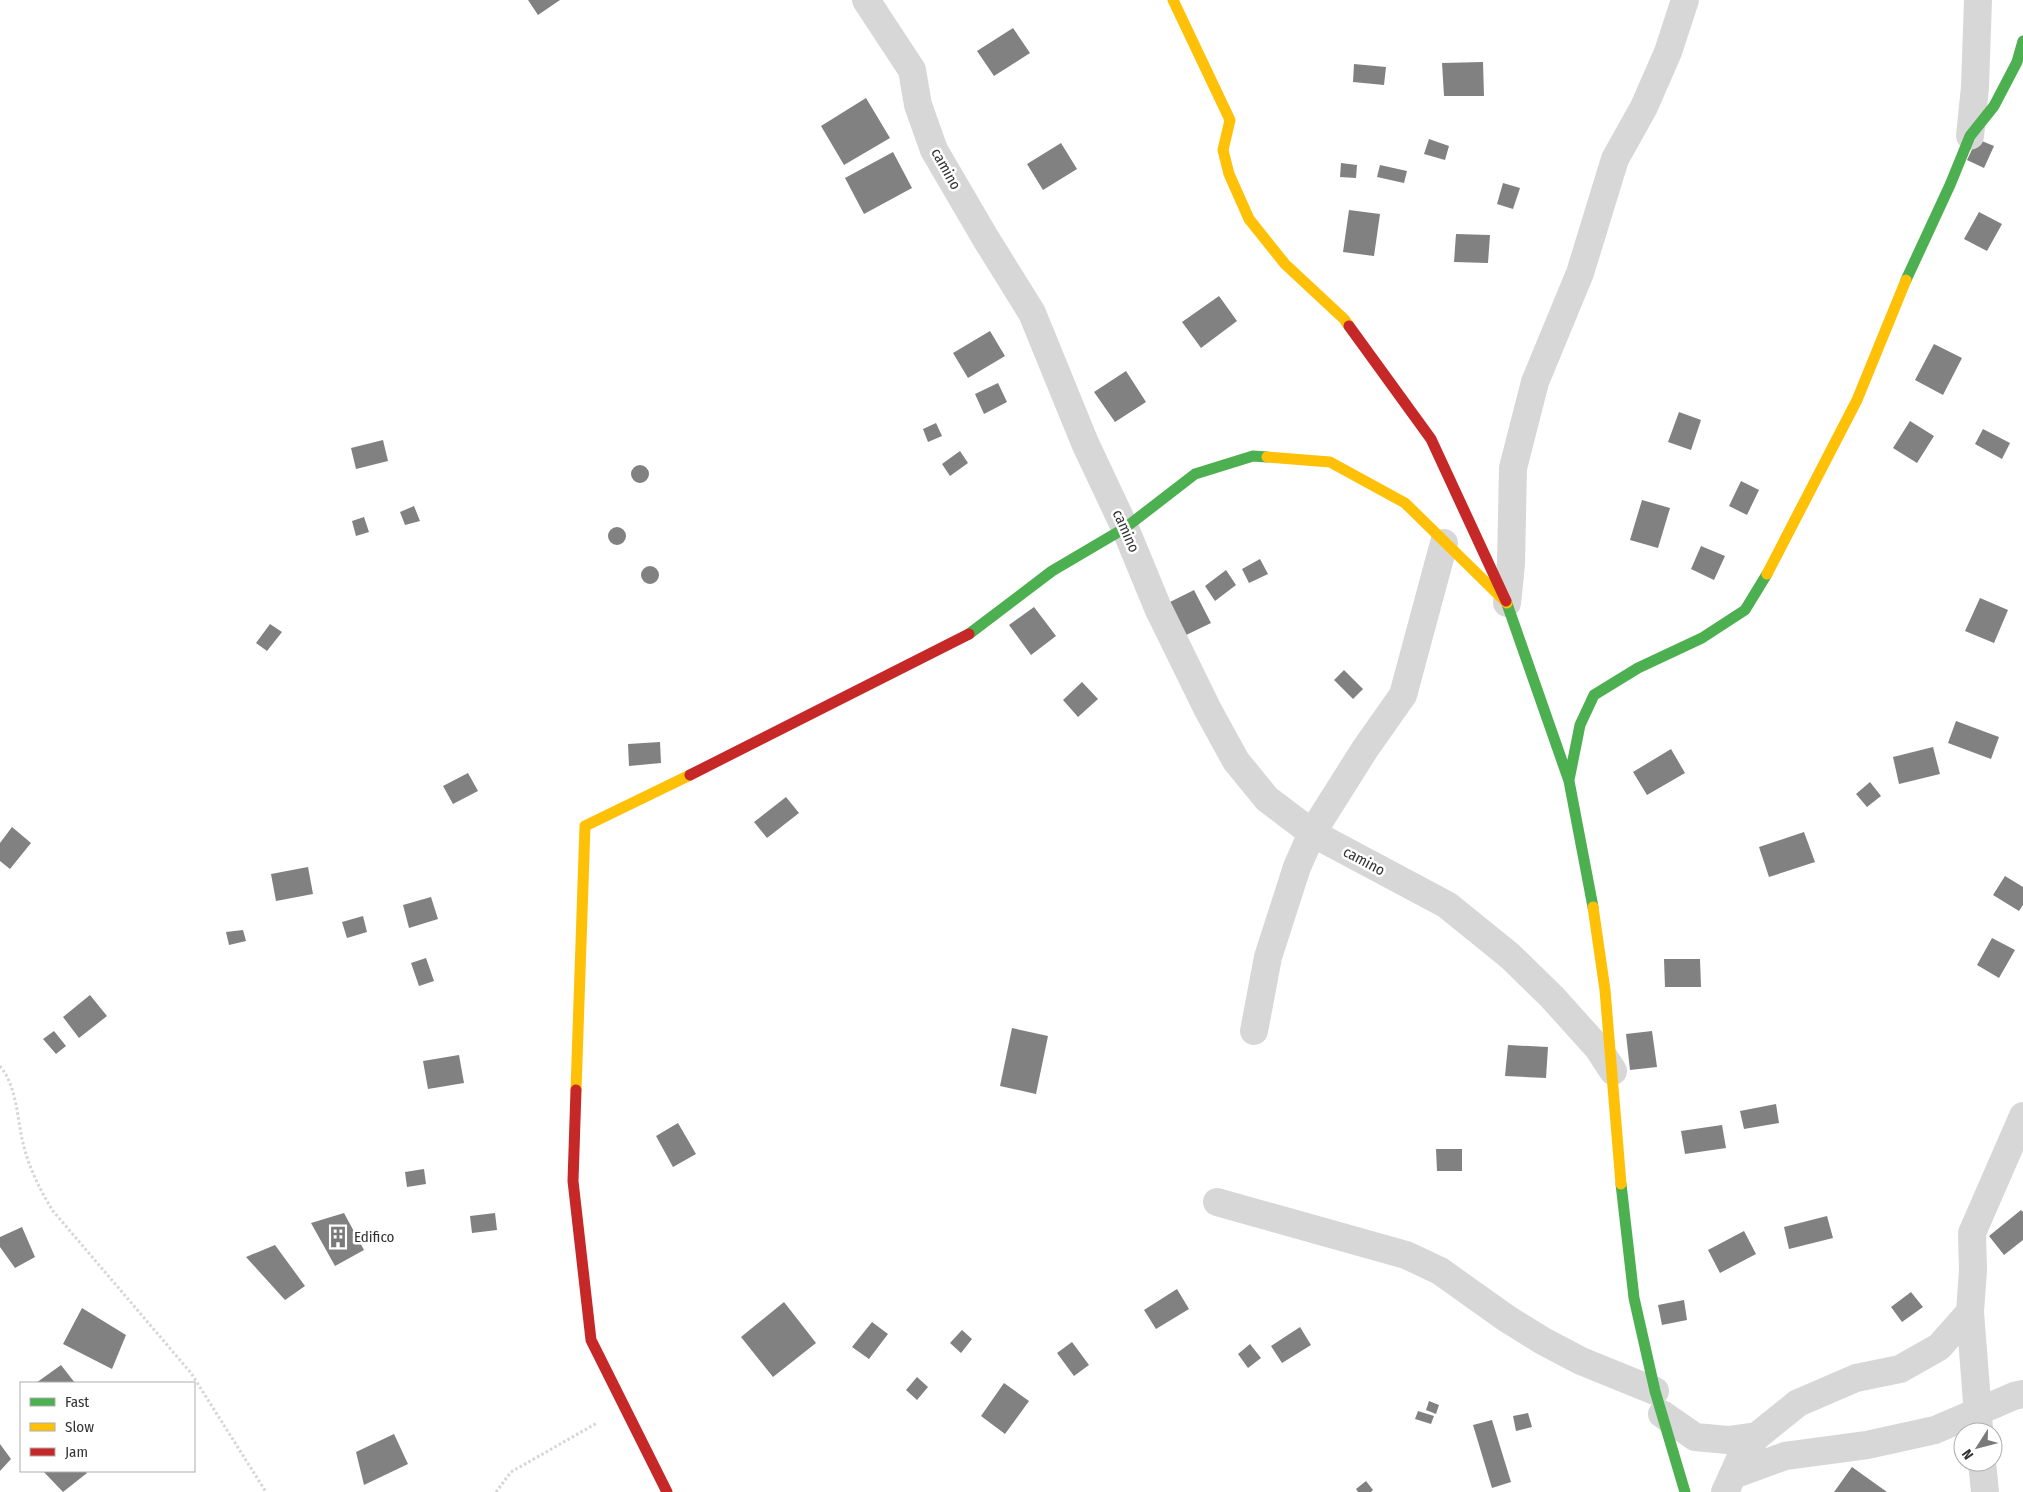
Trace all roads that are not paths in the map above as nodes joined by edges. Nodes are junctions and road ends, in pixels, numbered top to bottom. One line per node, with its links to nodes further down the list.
1 (866, 0): 7 (street, camino)
2 (1173, 0): 9 (street)
3 (1685, 0): 9 (street)
4 (1978, 0): 6 (street)
5 (2023, 41): 6 (street)
6 (1970, 136): 10 (street)
7 (1126, 528): 8 (street); 11 (street, camino); 24 (street)
8 (1444, 543): 9 (street); 11 (street)
9 (1507, 603): 10 (street)
10 (1568, 781): 13 (street)
11 (1312, 833): 12 (street); 13 (street, camino)
12 (1254, 1031)
13 (1614, 1071): 18 (street)
14 (2023, 1116): 16 (street)
15 (1217, 1202): 18 (street)
16 (1970, 1312): 19 (street); 21 (street)
17 (2023, 1394): 19 (street)
18 (1658, 1402): 21 (street); 25 (street)
19 (1978, 1422)
20 (1953, 1427): 23 (street)
21 (1757, 1436): 23 (street)
22 (1983, 1472): 26 (street)
23 (1729, 1483)
24 (667, 1492)
25 (1685, 1492)
26 (1985, 1492)

